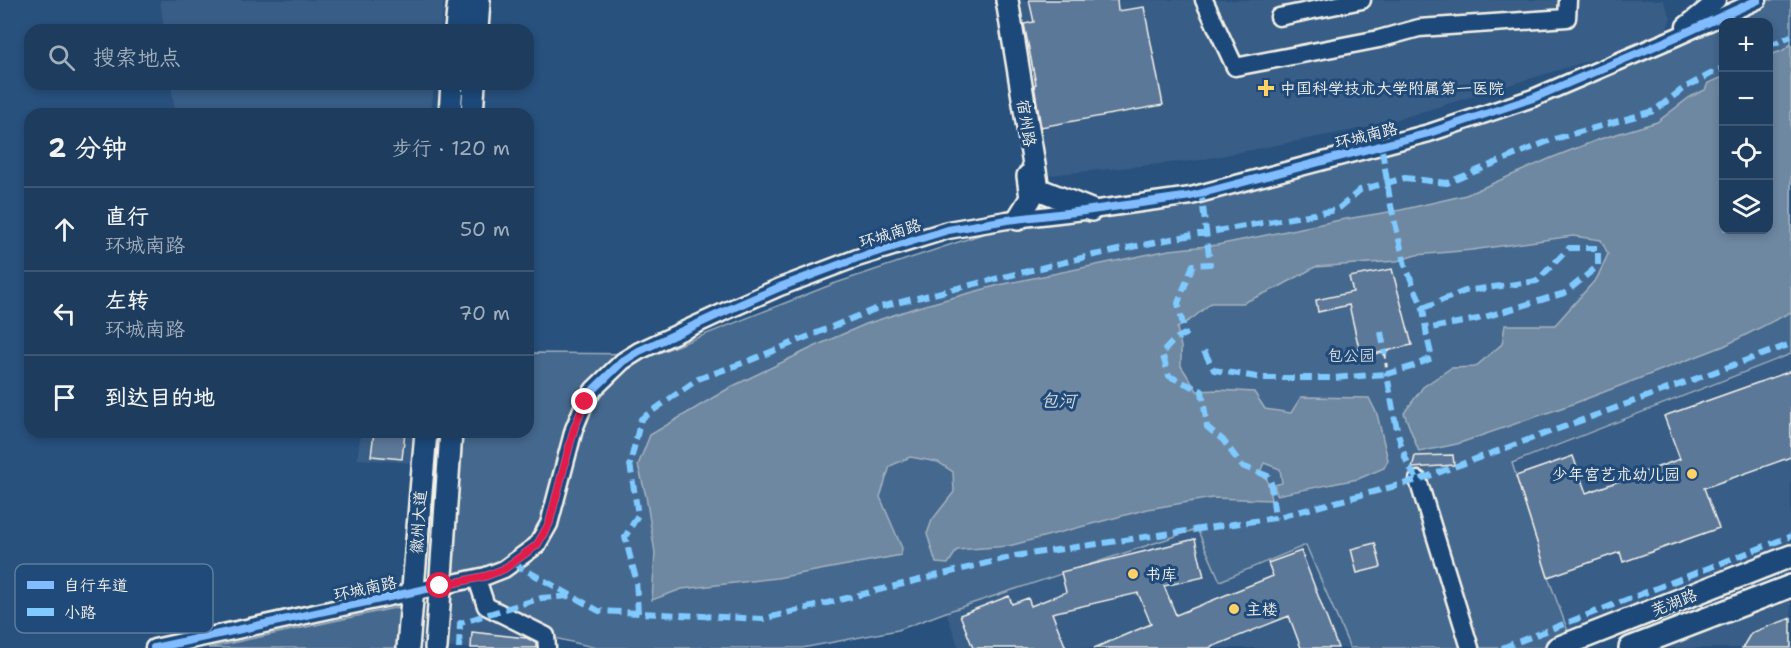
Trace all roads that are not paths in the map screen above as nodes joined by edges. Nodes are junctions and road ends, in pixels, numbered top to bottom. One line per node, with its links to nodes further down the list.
1 (459, 0): 11 (main road)
2 (479, 0): 12 (main road)
3 (1001, 0): 19 (main road, 宿州路)
4 (1007, 0): 18 (main road, 宿州路)
5 (1204, 0): 7 (street)
6 (1362, 0): 10 (street)
7 (1568, 0)
8 (1717, 0): 13 (street)
9 (1758, 0): 13 (street, 环城南路)
10 (1279, 16)
11 (457, 24)
12 (477, 24)
13 (1676, 37): 18 (street, 环城南路)
14 (452, 90): 16 (main road)
15 (474, 90): 17 (main road)
16 (450, 108)
17 (472, 108)
18 (1091, 210): 19 (street, 环城南路)
19 (1018, 219): 25 (street, 环城南路)
20 (426, 438): 27 (main road, 徽州大道)
21 (451, 438): 25 (main road, 徽州大道)
22 (1418, 480): 32 (street)
23 (1791, 556): 33 (main road, 芜湖路)
24 (478, 582): 31 (street)
25 (440, 586): 27 (street, 环城南路); 30 (main road, 徽州大道)
26 (1791, 586): 34 (main road, 芜湖路)
27 (413, 592): 28 (street, 环城南路); 29 (main road, 徽州大道)
28 (154, 648)
29 (408, 648)
30 (436, 648)
31 (547, 648)
32 (1470, 648)
33 (1557, 648)
34 (1630, 648)

